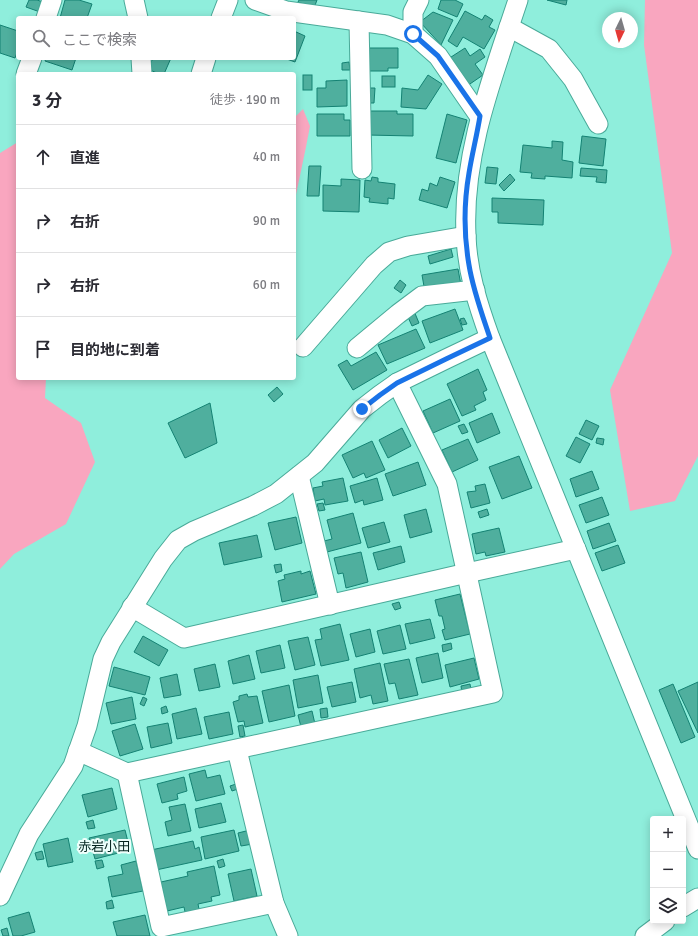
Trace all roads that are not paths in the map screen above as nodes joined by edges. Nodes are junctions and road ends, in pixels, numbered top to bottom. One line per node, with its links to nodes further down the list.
1 (52, 0): 7 (street)
2 (134, 0): 8 (street)
3 (228, 0): 9 (street)
4 (255, 0): 10 (street)
5 (419, 0): 12 (street)
6 (518, 0): 11 (street)
7 (47, 16)
8 (138, 16)
9 (222, 16)
10 (359, 21): 12 (street); 21 (street)
11 (509, 27): 19 (street); 20 (street)
12 (413, 34): 19 (street)
13 (31, 60): 16 (street)
14 (141, 60): 17 (street)
15 (205, 60): 18 (street)
16 (27, 72)
17 (142, 72)
18 (202, 72)
19 (480, 116): 22 (street)
20 (598, 124)
21 (362, 169)
22 (466, 236): 23 (street); 25 (street)
23 (475, 290): 24 (street); 26 (street)
24 (490, 338): 27 (street); 29 (street)
25 (303, 347)
26 (357, 348)
27 (397, 383): 28 (street); 30 (street)
28 (299, 476): 31 (street); 32 (street)
29 (576, 550): 30 (street); 36 (street)
30 (467, 573): 31 (street); 33 (street)
31 (330, 605): 32 (street)
32 (132, 608): 34 (street)
33 (237, 750): 35 (street); 39 (street)
34 (78, 751): 35 (street); 37 (street)
35 (127, 773): 39 (street)
36 (698, 849)
37 (0, 896)
38 (698, 898): 40 (street)
39 (274, 903): 42 (street)
40 (686, 905)
41 (661, 924): 43 (street)
42 (288, 936)
43 (645, 936)

